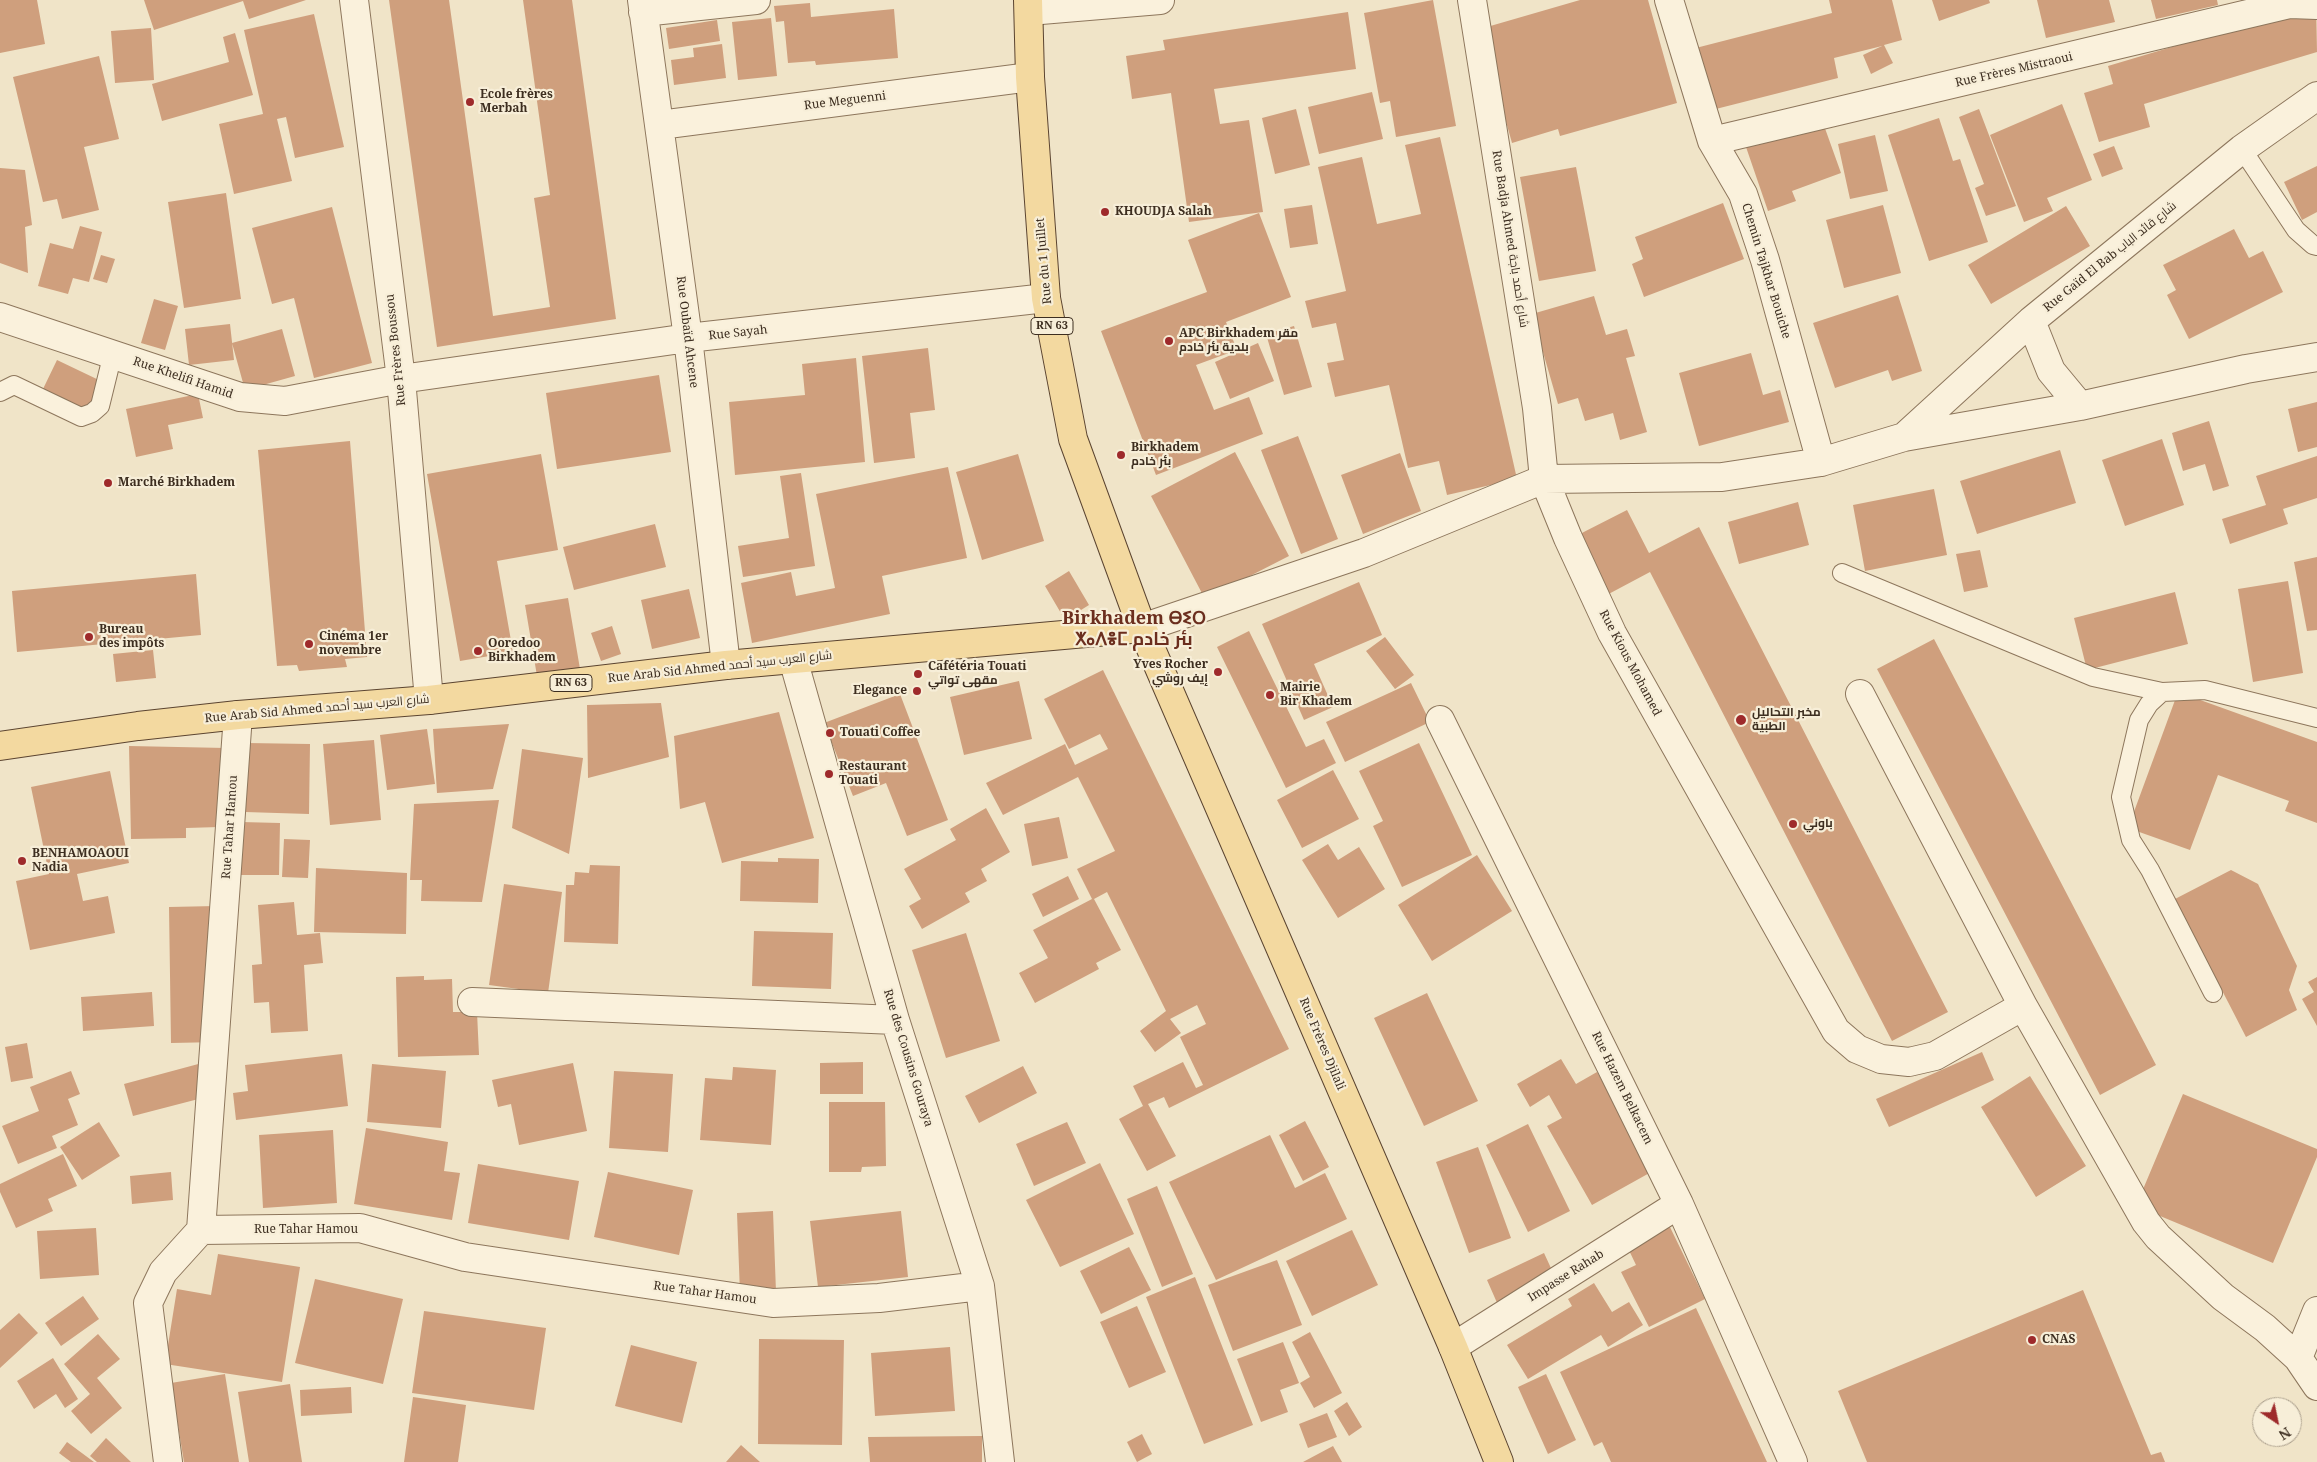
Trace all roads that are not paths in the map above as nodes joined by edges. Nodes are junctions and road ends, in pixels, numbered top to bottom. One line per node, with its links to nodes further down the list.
1 (354, 0): 21 (street, Rue Frères Boussou)
2 (756, 0): 7 (street)
3 (1160, 0): 8 (street)
4 (1472, 0): 26 (street, Rue Badja Ahmed شارع أحمد باجة)
5 (1669, 0): 12 (street, Chemin Tajkhar Bouiche)
6 (2317, 5): 12 (street, Rue Frères Mistraoui)
7 (642, 6): 11 (street, Rue Oubaïd Ahcene)
8 (1028, 6): 9 (main road, Rue du 1 Juillet / RN 63)
9 (1030, 77): 11 (street, Rue Meguenni); 15 (main road, Rue du 1 Juillet / RN 63)
10 (2317, 96): 13 (street, Rue Gaïd El Bab شارع قائد الباب)
11 (660, 125): 18 (street, Rue Oubaïd Ahcene)
12 (1712, 142): 25 (street, Chemin Tajkhar Bouiche)
13 (2242, 149): 14 (lane); 17 (street, Rue Gaïd El Bab شارع قائد الباب)
14 (2317, 246)
15 (1046, 298): 18 (street, Rue Sayah); 28 (main road, Rue du 1 Juillet / RN 63)
16 (0, 317): 19 (street, Rue Khelifi Hamid)
17 (2031, 321): 23 (street, Rue Gaïd El Bab شارع قائد الباب); 24 (street)
18 (688, 338): 21 (street, Rue Sayah); 30 (street, Rue Oubaïd Ahcene)
19 (113, 353): 21 (street, Rue Khelifi Hamid); 22 (lane)
20 (2317, 357): 23 (street)
21 (401, 379): 33 (street, Rue Frères Boussou)
22 (0, 392)
23 (2080, 406): 24 (street)
24 (1904, 437): 25 (street)
25 (1821, 462): 26 (street)
26 (1544, 480): 28 (street); 40 (street, Rue Kious Mohamed)
27 (1842, 573): 31 (lane)
28 (1142, 628): 29 (main road, Rue Arab Sid Ahmed شارع العرب سيد أحمد / RN 63); 46 (main road, Rue Frères Djilali)
29 (792, 659): 30 (main road, Rue Arab Sid Ahmed شارع العرب سيد أحمد / RN 63); 41 (street, Rue des Cousins Gouraya)
30 (726, 665): 33 (main road, Rue Arab Sid Ahmed شارع العرب سيد أحمد / RN 63)
31 (2162, 692): 35 (lane); 38 (lane)
32 (1860, 694): 40 (street)
33 (429, 700): 34 (main road, Rue Arab Sid Ahmed شارع العرب سيد أحمد / RN 63)
34 (238, 715): 37 (main road, Rue Arab Sid Ahmed شارع العرب سيد أحمد / RN 63); 43 (street, Rue Tahar Hamou)
35 (2317, 718)
36 (1440, 720): 42 (street, Rue Hazem Belkacem)
37 (0, 746)
38 (2213, 993)
39 (472, 1002): 41 (street)
40 (2023, 1006): 47 (street)
41 (895, 1020): 44 (street, Rue des Cousins Gouraya)
42 (1679, 1204): 46 (street, Impasse Rahab); 52 (street, Rue Hazem Belkacem)
43 (201, 1230): 44 (street, Rue Tahar Hamou); 49 (street)
44 (980, 1286): 50 (street, Rue des Cousins Gouraya)
45 (2317, 1311): 47 (street)
46 (1453, 1348): 51 (main road, Rue Frères Djilali)
47 (2298, 1358): 48 (street)
48 (2317, 1386)
49 (168, 1462)
50 (1000, 1462)
51 (1499, 1462)
52 (1793, 1462)

